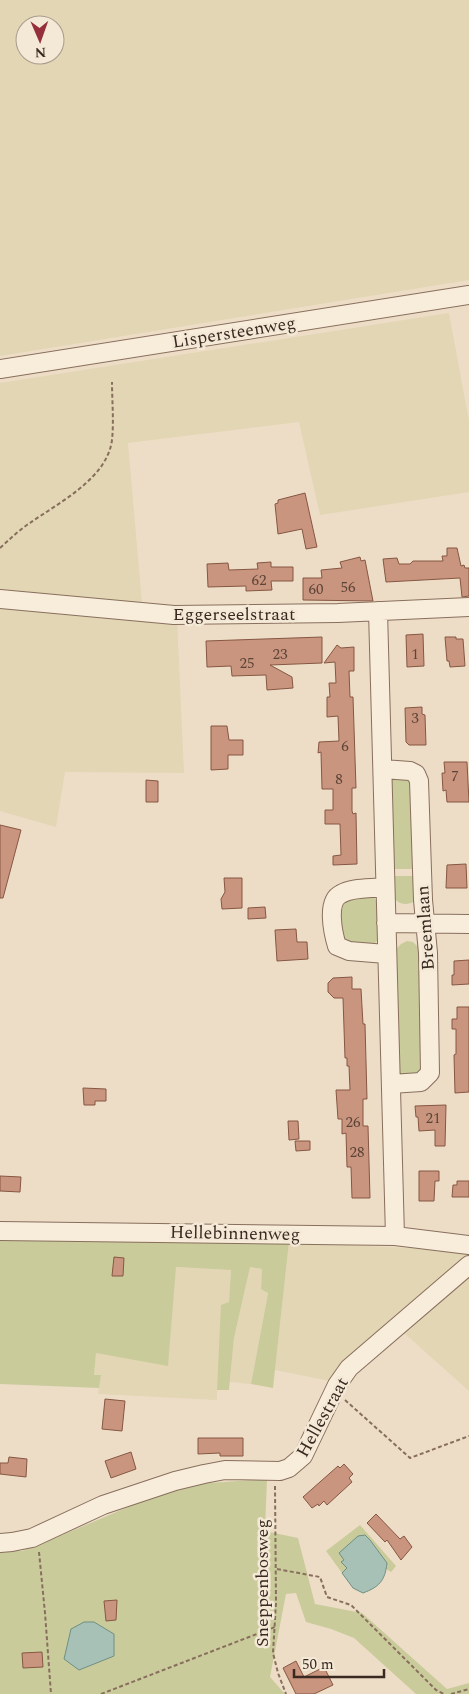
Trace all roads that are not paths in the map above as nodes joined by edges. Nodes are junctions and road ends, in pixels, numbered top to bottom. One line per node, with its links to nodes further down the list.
1 (469, 295): 2 (street, Lispersteenweg)
2 (0, 370)
3 (0, 599): 5 (street, Eggerseelstraat)
4 (469, 606): 5 (street, Eggerseelstraat)
5 (378, 611): 6 (street)
6 (383, 769): 7 (street); 9 (street, Breemlaan)
7 (385, 888): 8 (street); 11 (street)
8 (386, 923): 9 (street); 11 (street)
9 (425, 923): 10 (street); 12 (street, Breemlaan)
10 (469, 924)
11 (386, 954): 12 (street)
12 (391, 1084): 14 (street)
13 (0, 1231): 14 (street, Hellebinnenweg)
14 (395, 1236): 15 (street, Hellebinnenweg)
15 (469, 1245)
16 (469, 1265): 17 (street, Hellestraat)
17 (0, 1543)

